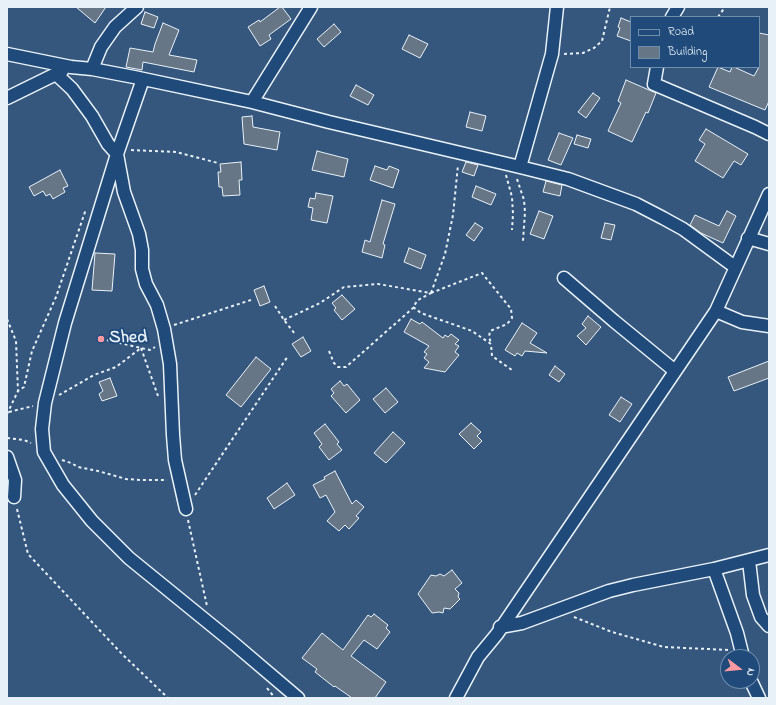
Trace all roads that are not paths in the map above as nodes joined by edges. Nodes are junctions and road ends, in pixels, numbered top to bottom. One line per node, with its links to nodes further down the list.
1 (137, 7): 9 (street)
2 (311, 7): 13 (street)
3 (557, 7): 16 (street)
4 (678, 7): 5 (street)
5 (673, 16)
6 (7, 54): 7 (street)
7 (71, 67): 9 (street); 10 (street)
8 (657, 68): 14 (street)
9 (92, 70): 11 (street)
10 (56, 74): 12 (street); 15 (street)
11 (142, 79): 13 (street); 15 (street)
12 (7, 98)
13 (252, 102): 16 (street)
14 (769, 134)
15 (117, 154): 27 (street); 34 (street)
16 (512, 165): 20 (street)
17 (769, 194): 18 (street)
18 (748, 238): 19 (street); 20 (street)
19 (769, 244)
20 (735, 267): 22 (street)
21 (564, 278): 24 (street)
22 (716, 311): 23 (street); 24 (street)
23 (769, 326)
24 (675, 371): 32 (street)
25 (7, 456): 26 (street)
26 (14, 497)
27 (186, 508)
28 (769, 555): 29 (street)
29 (749, 561): 30 (street); 31 (street)
30 (714, 569): 32 (street); 33 (street)
31 (769, 626)
32 (500, 627): 35 (street)
33 (741, 649)
34 (298, 698)
35 (456, 698)

